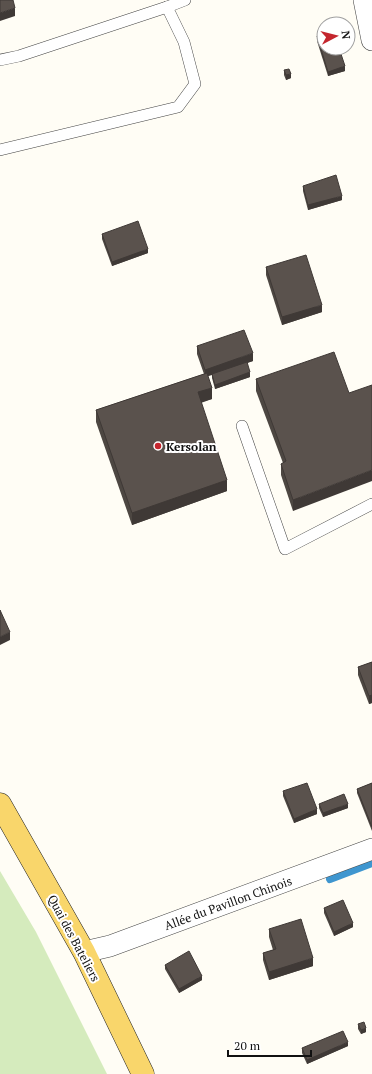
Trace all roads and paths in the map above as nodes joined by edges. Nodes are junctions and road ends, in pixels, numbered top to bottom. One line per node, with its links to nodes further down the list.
1 (185, 0): 3 (lane)
2 (364, 0): 4 (street)
3 (167, 7): 5 (lane); 6 (lane)
4 (372, 40)
5 (0, 60)
6 (0, 150)
7 (242, 426): 8 (lane)
8 (372, 504)
9 (0, 804): 11 (main road, Quai des Bateliers)
10 (372, 850): 11 (street, Allée du Pavillon Chinois)
11 (84, 952): 12 (main road, Quai des Bateliers)
12 (143, 1074)

